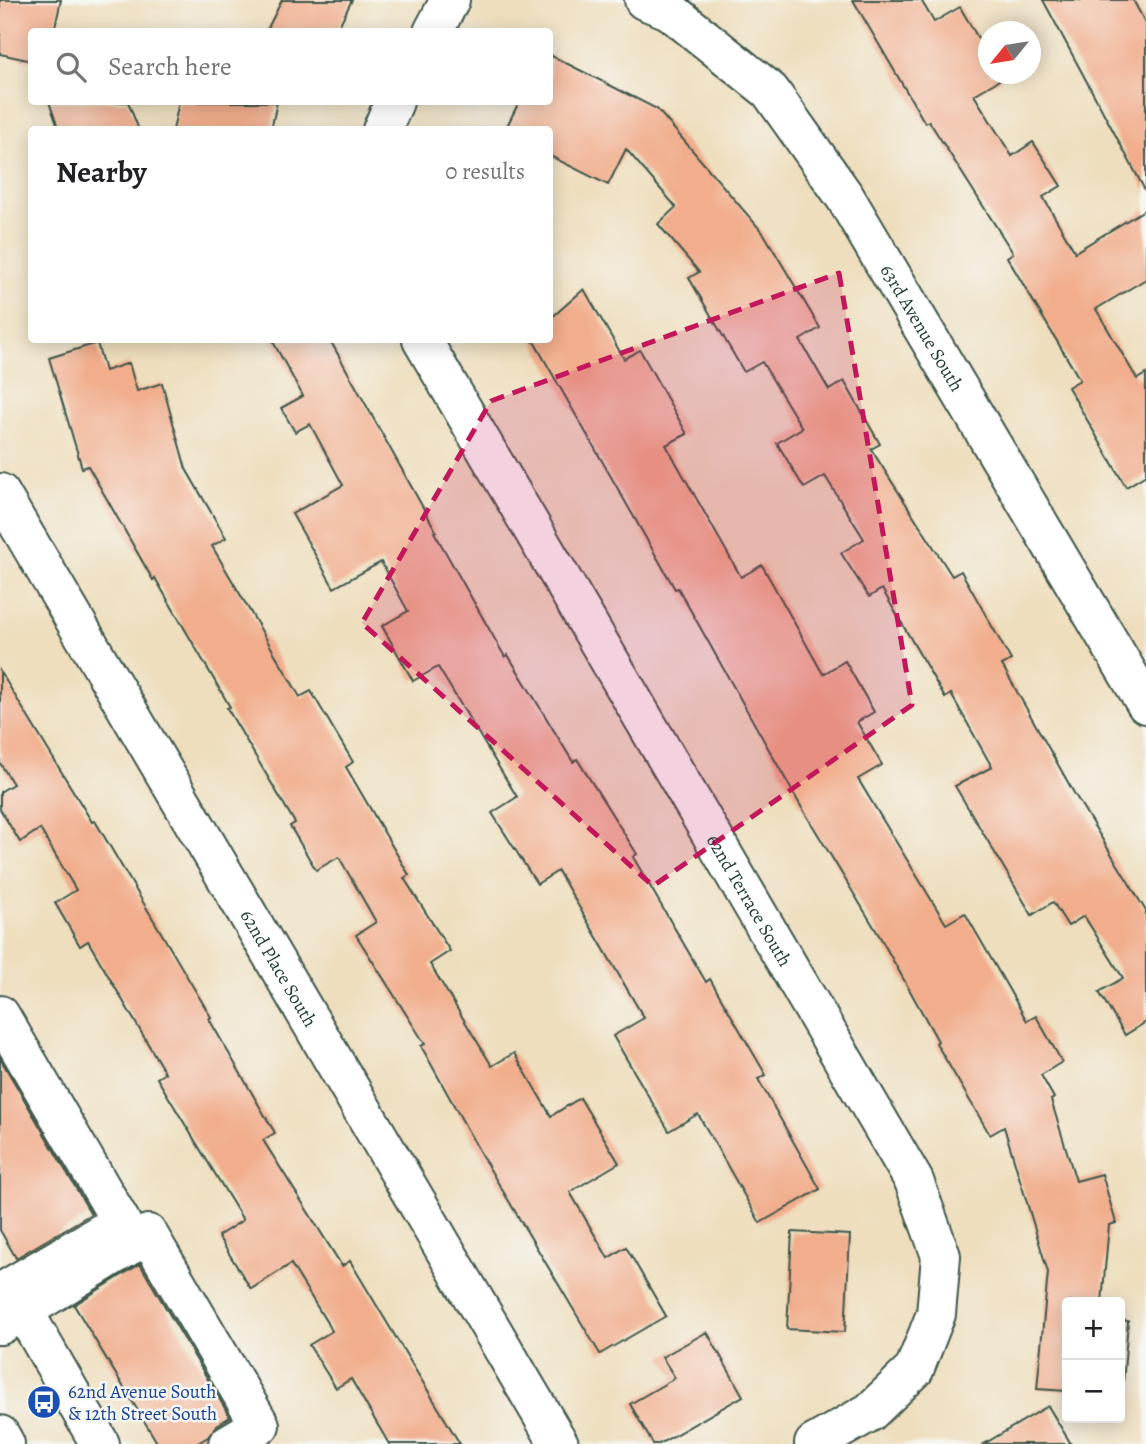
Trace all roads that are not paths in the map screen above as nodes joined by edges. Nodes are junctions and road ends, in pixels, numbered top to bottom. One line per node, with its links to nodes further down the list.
1 (450, 0): 3 (street)
2 (643, 0): 8 (street, 63rd Avenue South)
3 (435, 28)
4 (393, 105): 5 (street)
5 (384, 126)
6 (424, 343): 16 (street, 62nd Terrace South)
7 (0, 493): 15 (street, 62nd Place South)
8 (1146, 704)
9 (0, 1015): 10 (street)
10 (8, 1310): 13 (street); 14 (street)
11 (0, 1435): 12 (street)
12 (5, 1444)
13 (100, 1444)
14 (228, 1444)
15 (559, 1444)
16 (814, 1444)

